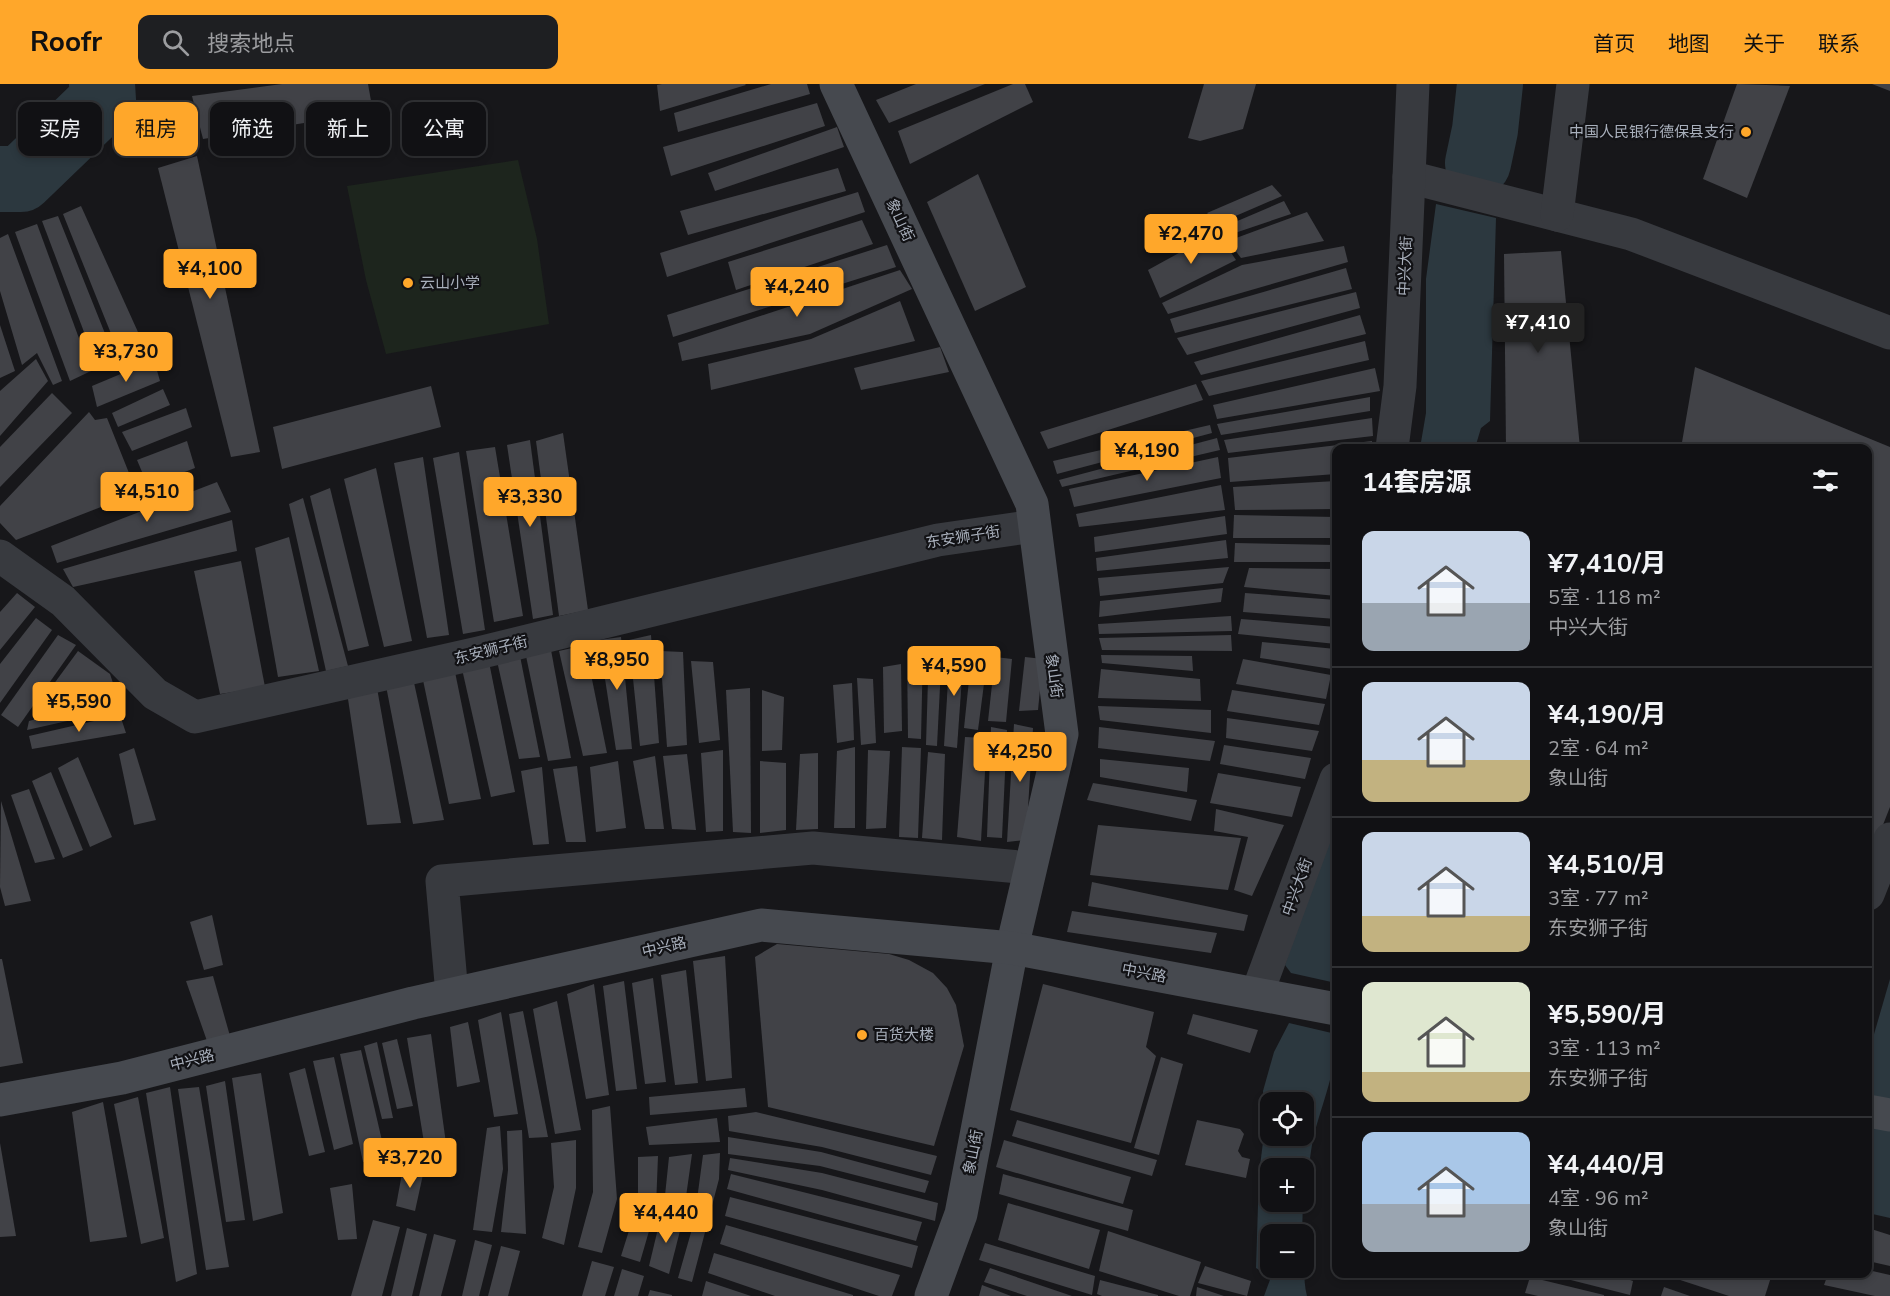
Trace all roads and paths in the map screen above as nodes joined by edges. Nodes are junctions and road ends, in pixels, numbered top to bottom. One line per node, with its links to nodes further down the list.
1 (836, 84): 8 (main road, 象山街)
2 (1413, 84): 4 (street, 中兴大街)
3 (1573, 84): 5 (street)
4 (1409, 177): 5 (street); 7 (street, 中兴大街)
5 (1557, 215): 6 (street)
6 (1890, 333)
7 (1393, 444)
8 (1034, 526): 9 (street, 东安狮子街); 12 (main road, 象山街)
9 (0, 556)
10 (1332, 790): 16 (street, 中兴大街)
11 (1890, 839): 13 (street)
12 (1030, 868): 14 (main road, 象山街); 15 (street)
13 (1872, 884)
14 (1012, 948): 15 (main road, 中兴路); 16 (main road, 中兴路); 21 (main road, 象山街)
15 (452, 994): 18 (main road, 中兴路)
16 (1257, 994): 17 (main road, 中兴路)
17 (1332, 1008)
18 (0, 1100)
19 (1872, 1112): 20 (main road)
20 (1890, 1115)
21 (931, 1296)

